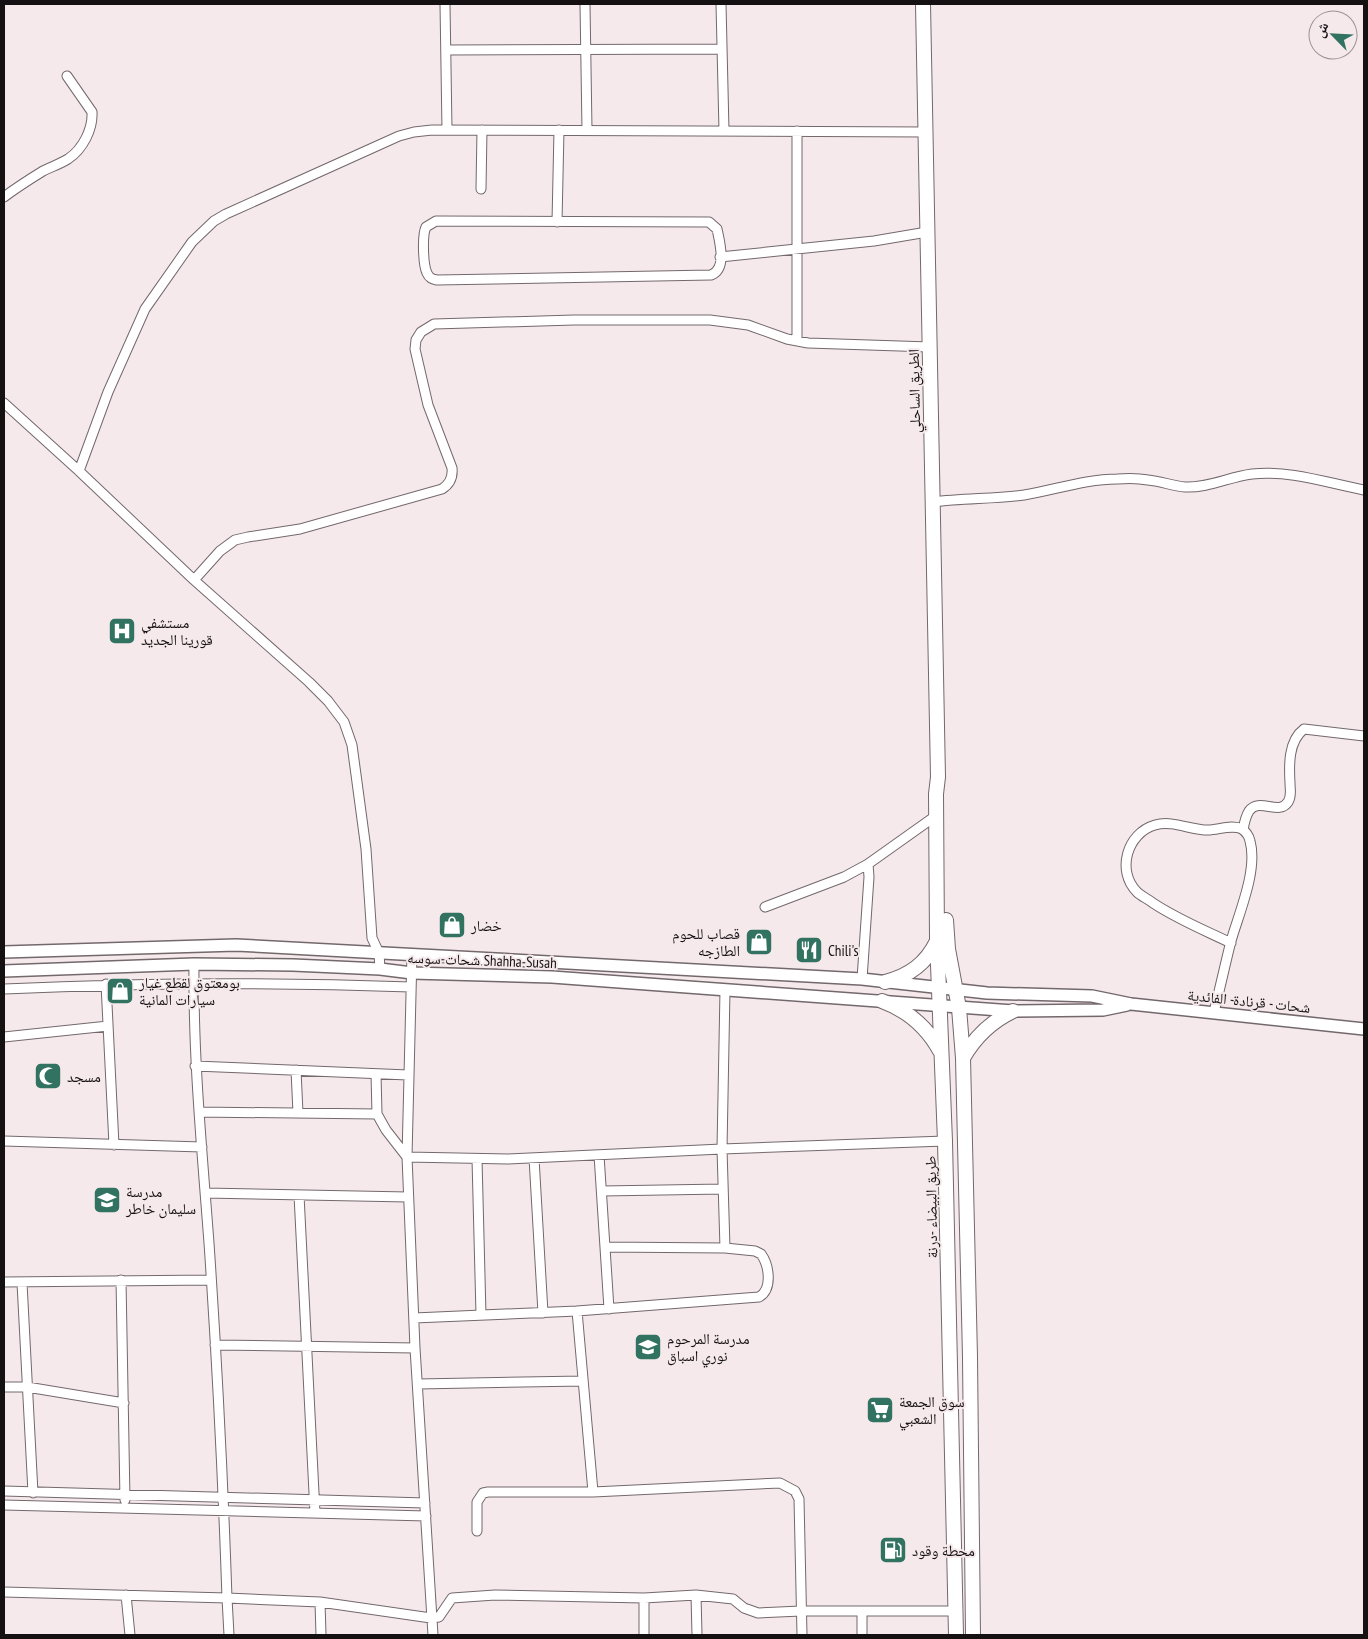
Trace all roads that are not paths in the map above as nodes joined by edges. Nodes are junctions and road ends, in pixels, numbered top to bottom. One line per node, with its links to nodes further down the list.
1 (445, 4): 6 (street)
2 (585, 4): 7 (street)
3 (721, 4): 5 (street)
4 (923, 4): 15 (highway, الطريق الساحلي)
5 (722, 49): 7 (street); 13 (street)
6 (446, 50): 7 (street); 9 (street)
7 (586, 50): 12 (street)
8 (67, 76): 17 (street)
9 (447, 130): 10 (street); 25 (street)
10 (482, 130): 11 (street); 16 (street)
11 (559, 130): 12 (street); 18 (street)
12 (587, 130): 13 (street)
13 (724, 131): 14 (street)
14 (797, 131): 15 (street); 20 (street)
15 (926, 132): 19 (highway, الطريق الساحلي)
16 (481, 190)
17 (4, 197)
18 (556, 222): 21 (street); 21 (street)
19 (927, 232): 20 (street); 23 (highway, الطريق الساحلي)
20 (797, 250): 21 (street); 22 (street)
21 (720, 257)
22 (797, 341): 23 (street); 28 (street)
23 (930, 347): 27 (highway, الطريق الساحلي)
24 (4, 403): 25 (street)
25 (79, 471): 28 (street)
26 (1364, 490): 27 (street)
27 (933, 502): 30 (highway, الطريق الساحلي)
28 (194, 580): 38 (street)
29 (1364, 736): 32 (street)
30 (938, 777): 31 (highway, طريق البيضاء -درنة); 52 (highway)
31 (937, 815): 33 (street); 35 (highway, طريق البيضاء -درنة)
32 (1243, 830): 36 (street); 36 (street)
33 (868, 864): 34 (street); 44 (street)
34 (765, 907)
35 (937, 940): 45 (highway); 49 (highway, طريق البيضاء -درنة)
36 (1231, 942): 58 (street)
37 (4, 952): 38 (main road, شحات-سوسه Shahha-Susah)
38 (379, 953): 39 (main road, شحات-سوسه Shahha-Susah); 41 (street)
39 (412, 954): 43 (street); 44 (main road, شحات-سوسه Shahha-Susah)
40 (194, 964): 41 (main road, شحات-سوسه Shahha-Susah); 42 (main road, شحات-سوسه Shahha-Susah); 46 (street)
41 (380, 969): 43 (main road, شحات-سوسه Shahha-Susah)
42 (4, 971)
43 (412, 973): 48 (street); 51 (main road, شحات-سوسه Shahha-Susah)
44 (862, 979): 45 (main road, شحات-سوسه Shahha-Susah)
45 (885, 982): 49 (main road, شحات-سوسه Shahha-Susah)
46 (193, 983): 47 (street); 48 (street); 64 (street)
47 (106, 984): 50 (street); 59 (street)
48 (411, 987): 67 (street)
49 (939, 988): 52 (main road, شحات-سوسه Shahha-Susah); 55 (highway, طريق البيضاء -درنة)
50 (4, 989)
51 (725, 990): 53 (main road, شحات-سوسه Shahha-Susah); 75 (street)
52 (956, 990): 54 (main road, شحات-سوسه Shahha-Susah); 56 (highway)
53 (882, 1001): 55 (main road, شحات-سوسه Shahha-Susah); 62 (highway)
54 (1131, 1004): 57 (main road, شحات-سوسه Shahha-Susah); 58 (main road, شحات - قرنادة- الفائدية)
55 (939, 1006): 56 (main road, شحات-سوسه Shahha-Susah); 62 (highway, طريق البيضاء -درنة)
56 (959, 1008): 57 (main road, شحات-سوسه Shahha-Susah); 63 (highway)
57 (1013, 1011): 63 (highway)
58 (1214, 1012): 60 (main road, شحات - قرنادة- الفائدية)
59 (108, 1026): 61 (street); 73 (street)
60 (1364, 1029)
61 (4, 1037)
62 (940, 1052): 71 (highway, طريق البيضاء -درنة)
63 (963, 1058): 136 (highway)
64 (195, 1066): 65 (street); 68 (street)
65 (296, 1070): 66 (street); 69 (street)
66 (376, 1074): 67 (street); 70 (street)
67 (408, 1075): 77 (street)
68 (199, 1112): 69 (street); 74 (street)
69 (298, 1113): 70 (street)
70 (377, 1114): 77 (street)
71 (945, 1141): 75 (street); 125 (highway, طريق البيضاء -درنة)
72 (4, 1142): 73 (street)
73 (114, 1145): 74 (street)
74 (202, 1147): 82 (street)
75 (722, 1148): 76 (street); 80 (street)
76 (600, 1154): 79 (street); 81 (street)
77 (407, 1157): 78 (street); 84 (street)
78 (477, 1158): 79 (street); 94 (street)
79 (534, 1158): 93 (street)
80 (723, 1189): 81 (street); 86 (street)
81 (602, 1191): 85 (street)
82 (205, 1193): 83 (street); 88 (street)
83 (299, 1195): 84 (street); 97 (street)
84 (408, 1197): 95 (street)
85 (605, 1247): 86 (street); 91 (street)
86 (725, 1248): 91 (street)
87 (121, 1280): 88 (street); 90 (street); 103 (street)
88 (211, 1280): 96 (street)
89 (4, 1282): 90 (street)
90 (22, 1283): 102 (street)
91 (609, 1309): 92 (street)
92 (577, 1311): 93 (street); 99 (street)
93 (543, 1313): 94 (street)
94 (481, 1315): 95 (street)
95 (414, 1318): 98 (street)
96 (215, 1345): 97 (street); 108 (street)
97 (305, 1346): 98 (street); 109 (street)
98 (415, 1348): 100 (street)
99 (583, 1381): 100 (street); 105 (street)
100 (418, 1384): 110 (street)
101 (4, 1387): 102 (street)
102 (27, 1387): 103 (street); 106 (street)
103 (124, 1403): 107 (street)
104 (4, 1491): 106 (street)
105 (593, 1492): 116 (street); 123 (street)
106 (33, 1493): 107 (street)
107 (125, 1495): 108 (street); 112 (street)
108 (224, 1497): 109 (street); 113 (street)
109 (314, 1501): 110 (street); 114 (street)
110 (425, 1504): 115 (street)
111 (4, 1505): 112 (street)
112 (126, 1508): 113 (street)
113 (224, 1511): 114 (street); 120 (street)
114 (315, 1513): 115 (street)
115 (426, 1516): 126 (street)
116 (477, 1531)
117 (4, 1592): 118 (street)
118 (126, 1595): 120 (street); 127 (street)
119 (696, 1596): 121 (street); 123 (street); 132 (street)
120 (227, 1598): 122 (street); 128 (street)
121 (644, 1598): 126 (street); 131 (street)
122 (320, 1602): 126 (street); 129 (street)
123 (801, 1611): 124 (street); 133 (street)
124 (862, 1611): 125 (street); 134 (street)
125 (955, 1611): 135 (highway, طريق البيضاء -درنة)
126 (432, 1618): 130 (street)
127 (130, 1635)
128 (229, 1635)
129 (322, 1635)
130 (432, 1635)
131 (644, 1635)
132 (697, 1635)
133 (802, 1635)
134 (862, 1635)
135 (956, 1635)
136 (973, 1635)

